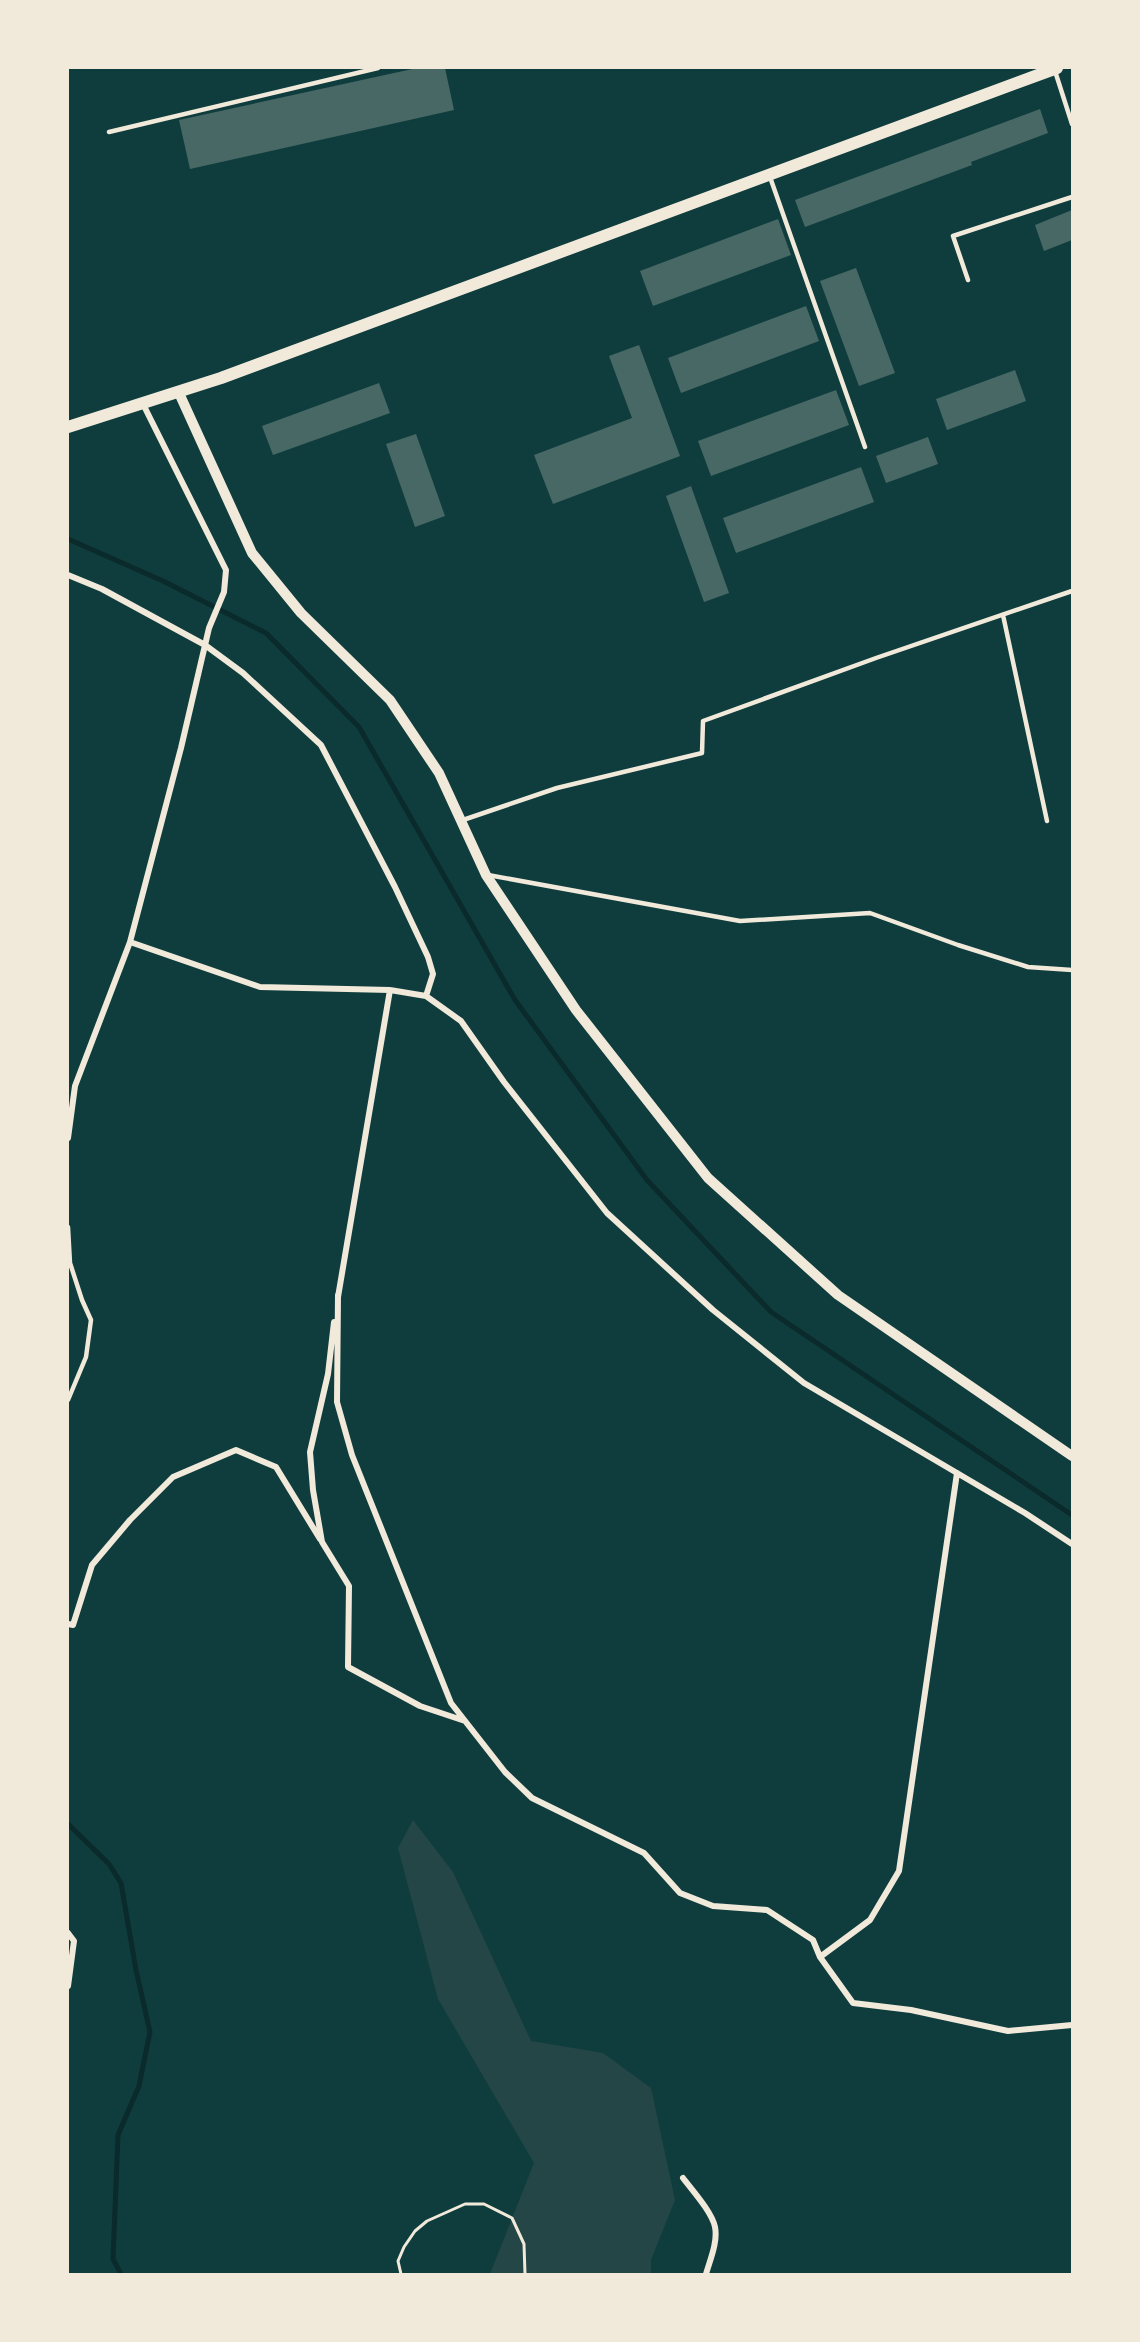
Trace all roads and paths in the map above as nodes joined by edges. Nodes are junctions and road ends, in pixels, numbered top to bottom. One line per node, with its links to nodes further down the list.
1 (378, 68): 4 (lane)
2 (1055, 68): 3 (lane); 5 (main road)
3 (1072, 124)
4 (109, 132)
5 (770, 174): 8 (main road); 11 (lane)
6 (1072, 197): 7 (lane)
7 (968, 280)
8 (179, 393): 9 (main road); 16 (street)
9 (143, 404): 10 (main road); 15 (street)
10 (68, 427)
11 (865, 447)
12 (68, 575): 15 (street)
13 (1072, 591): 14 (lane)
14 (1003, 615): 16 (lane); 17 (lane)
15 (205, 645): 19 (street); 22 (street)
16 (460, 820): 18 (street)
17 (1047, 821)
18 (486, 874): 20 (lane); 27 (street)
19 (130, 942): 21 (street); 23 (street)
20 (1072, 970)
21 (390, 990): 22 (street); 25 (street)
22 (426, 996): 28 (street)
23 (68, 1138)
24 (68, 1227): 26 (lane)
25 (338, 1295): 29 (street); 32 (street)
26 (68, 1400)
27 (1072, 1456)
28 (957, 1473): 30 (street); 34 (street)
29 (322, 1542): 31 (street); 32 (street)
30 (1072, 1544)
31 (68, 1624)
32 (465, 1722): 34 (street)
33 (68, 1933): 35 (street)
34 (820, 1957): 36 (street)
35 (68, 1986)
36 (1072, 2025)
37 (683, 2178): 40 (street)
38 (401, 2274): 39 (path)
39 (525, 2274)
40 (706, 2274)

